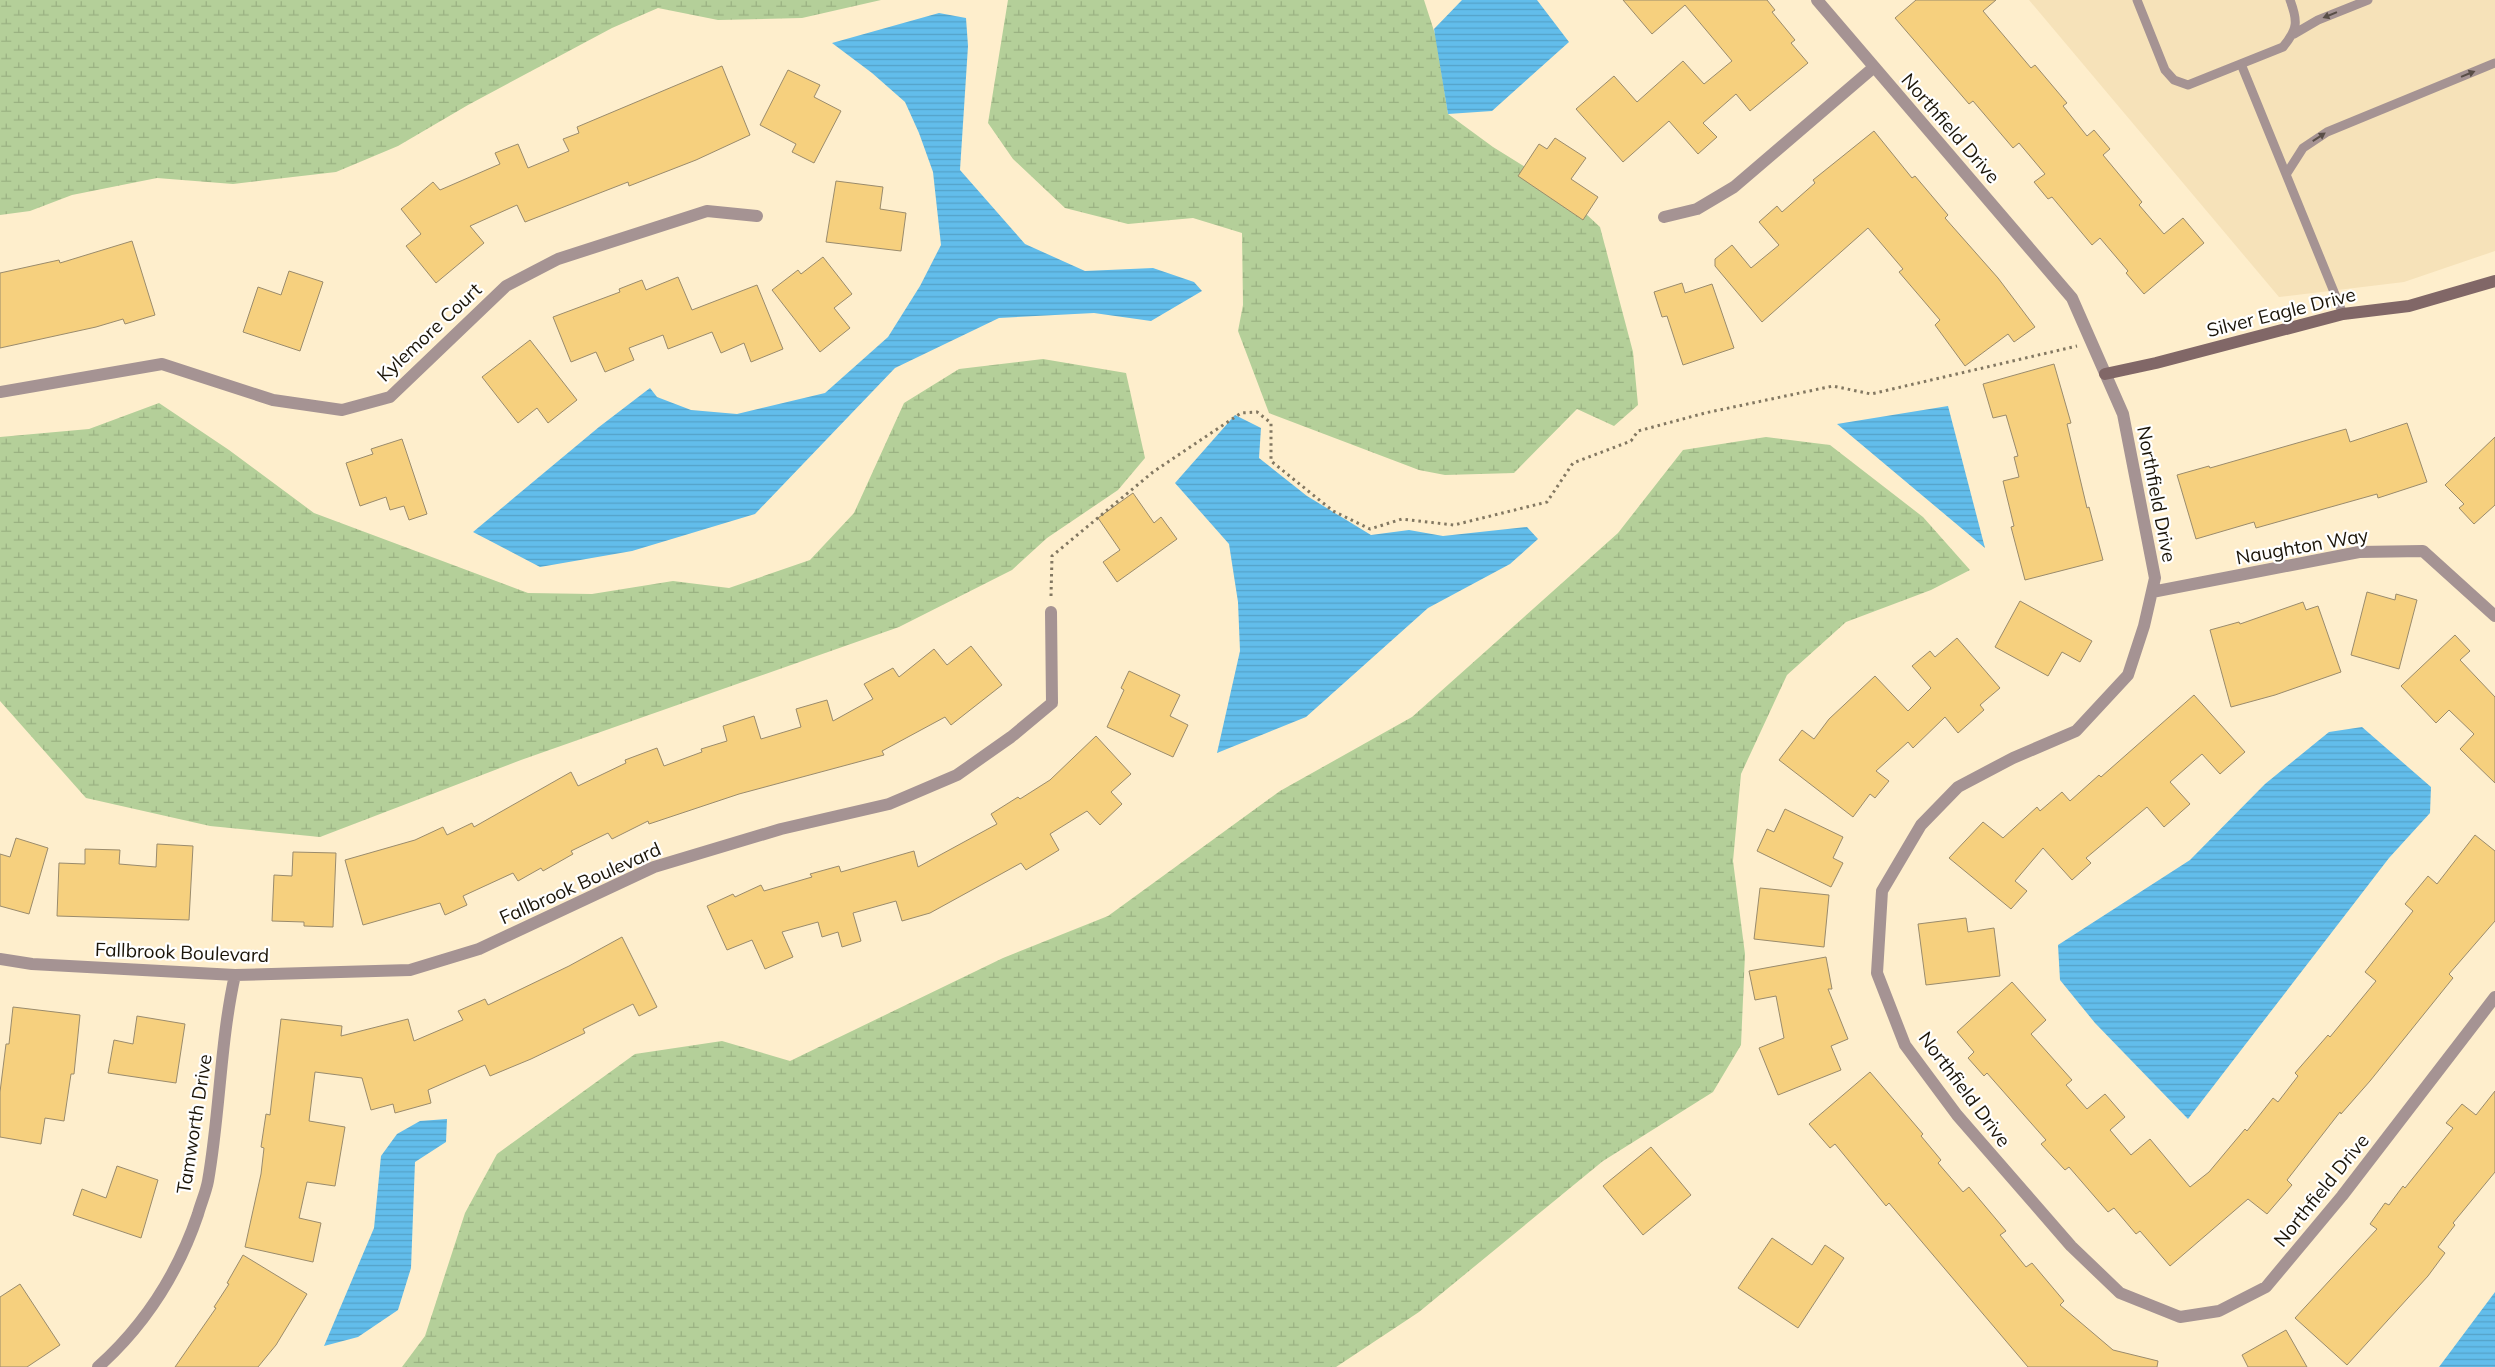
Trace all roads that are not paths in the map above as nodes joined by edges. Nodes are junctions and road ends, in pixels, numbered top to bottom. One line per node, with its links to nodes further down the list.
1 (1817, 0): 8 (street, Northfield Drive)
2 (2137, 0): 7 (lane)
3 (2290, 0): 5 (lane)
4 (2368, 0): 5 (lane, one-way to 5)
5 (2294, 34): 7 (lane)
6 (2495, 63): 9 (lane, one-way to 6)
7 (2241, 64): 9 (lane)
8 (1873, 68): 11 (street); 14 (street, Northfield Drive)
9 (2286, 173): 13 (lane)
10 (756, 216): 15 (street, Kylemore Court)
11 (1664, 217)
12 (2495, 280): 13 (street, Silver Eagle Drive)
13 (2342, 314): 14 (street, Silver Eagle Drive)
14 (2105, 374): 16 (street, Northfield Drive)
15 (0, 392)
16 (2152, 592): 18 (street, Naughton Way); 21 (street, Northfield Drive)
17 (1051, 612): 20 (street, Fallbrook Boulevard)
18 (2495, 616)
19 (0, 959): 20 (street, Fallbrook Boulevard)
20 (235, 975): 22 (street, Tamworth Drive)
21 (2495, 997)
22 (98, 1367)

